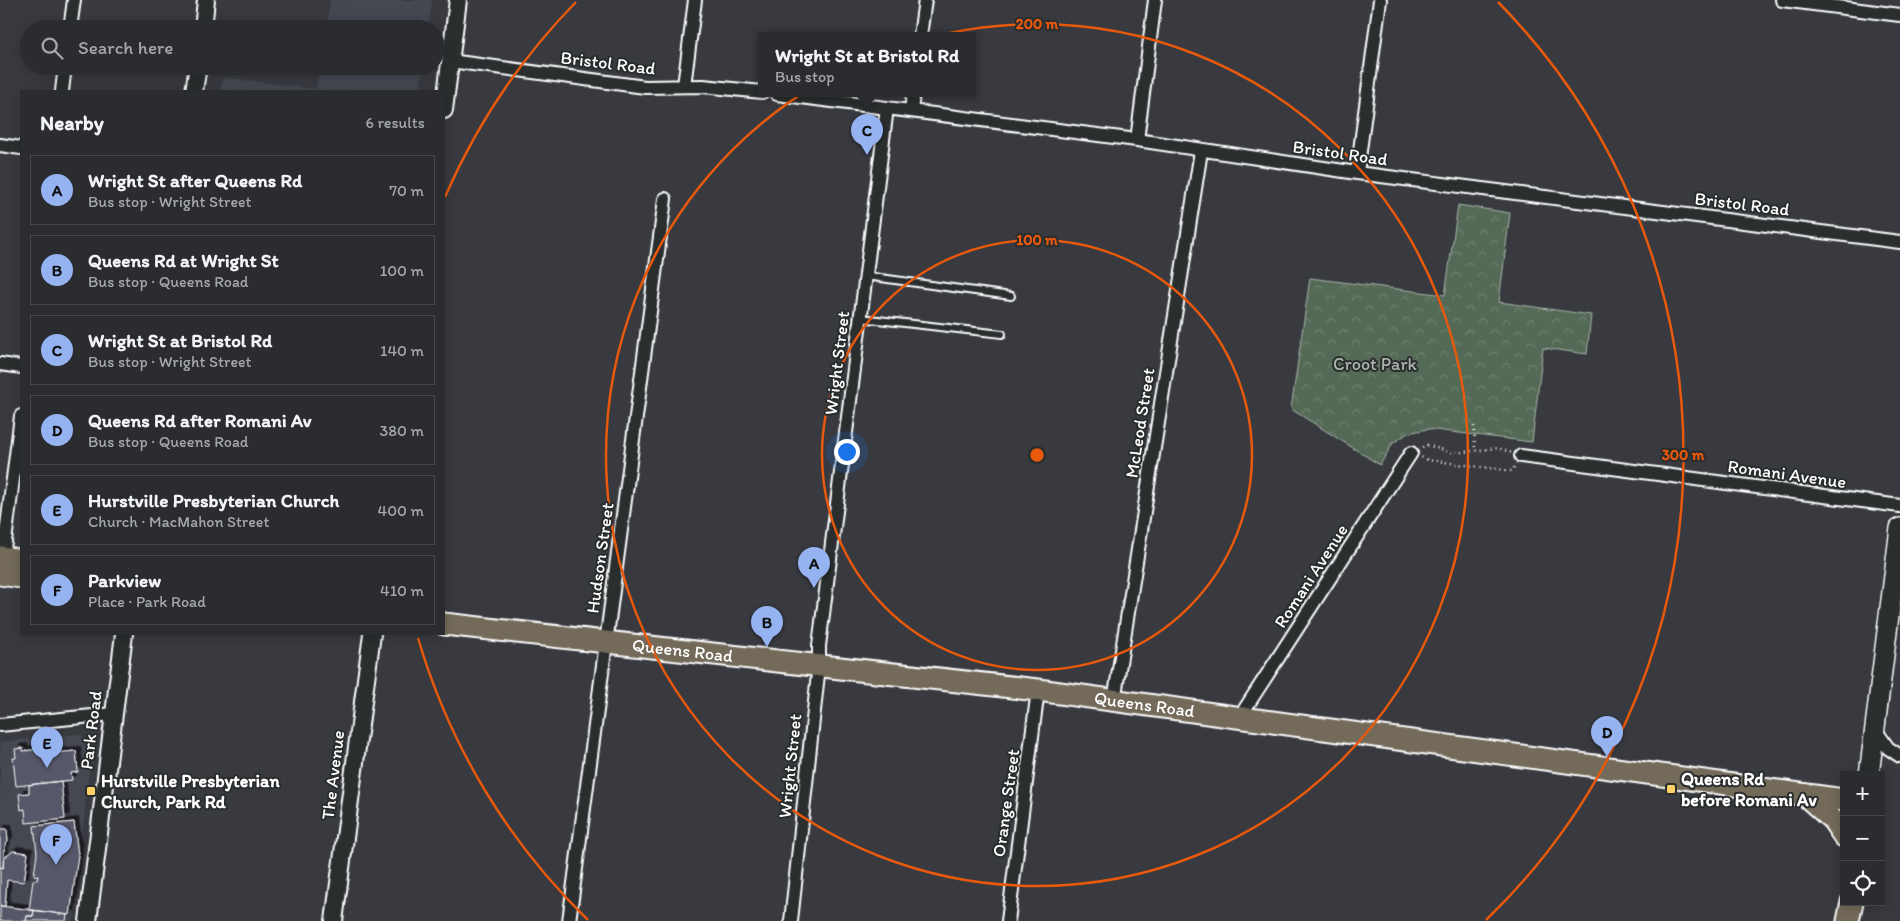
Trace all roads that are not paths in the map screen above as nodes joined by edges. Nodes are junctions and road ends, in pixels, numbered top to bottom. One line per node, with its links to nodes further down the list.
1 (74, 0): 10 (street)
2 (206, 0): 11 (street)
3 (458, 0): 13 (street)
4 (695, 0): 16 (street)
5 (925, 0): 12 (street)
6 (1155, 0): 25 (street)
7 (1380, 0): 29 (street)
8 (1782, 0): 9 (street)
9 (1900, 15)
10 (71, 20)
11 (203, 20)
12 (921, 32)
13 (450, 61): 16 (street, Bristol Road); 22 (street)
14 (65, 75): 17 (street)
15 (197, 75): 18 (street)
16 (684, 86): 19 (street, Bristol Road)
17 (62, 90)
18 (194, 90)
19 (758, 91)
20 (800, 97): 23 (street, Bristol Road)
21 (912, 97): 24 (street)
22 (445, 102)
23 (887, 108): 24 (street, Bristol Road); 32 (street, Wright Street)
24 (910, 111): 25 (street, Bristol Road)
25 (1137, 140): 28 (street, Bristol Road)
26 (0, 145): 27 (street)
27 (20, 148)
28 (1201, 151): 29 (street, Bristol Road); 52 (street, McLeod Street)
29 (1357, 174): 31 (street, Bristol Road)
30 (666, 200): 49 (street, Hudson Street)
31 (1900, 242)
32 (866, 276): 33 (lane); 34 (street, Wright Street)
33 (1011, 296)
34 (860, 318): 35 (lane); 50 (street, Wright Street)
35 (1002, 334)
36 (0, 364): 37 (street)
37 (20, 367)
38 (20, 426): 44 (street)
39 (1412, 453): 54 (street, Romani Avenue)
40 (1522, 456): 41 (street, Romani Avenue)
41 (1900, 506)
42 (1900, 528): 43 (main road)
43 (1898, 552): 56 (main road)
44 (6, 562): 45 (main road)
45 (20, 576)
46 (445, 624): 49 (main road, Queens Road)
47 (124, 635): 53 (street, Park Road)
48 (372, 635): 64 (street, The Avenue)
49 (606, 641): 50 (main road, Queens Road); 65 (street, Hudson Street)
50 (819, 665): 51 (main road, Queens Road); 66 (street, Wright Street)
51 (1038, 690): 52 (main road, Queens Road); 67 (street, Orange Street)
52 (1114, 701): 54 (main road, Queens Road)
53 (113, 714): 55 (street); 63 (street, Park Road)
54 (1239, 718): 59 (main road, Queens Road)
55 (0, 725)
56 (1874, 728): 57 (street); 58 (main road)
57 (1900, 756)
58 (1869, 771)
59 (1805, 795): 60 (main road, Queens Road); 61 (main road)
60 (1840, 799)
61 (1840, 830)
62 (1851, 906): 68 (main road)
63 (88, 921)
64 (334, 921)
65 (569, 921)
66 (791, 921)
67 (1008, 921)
68 (1848, 921)

